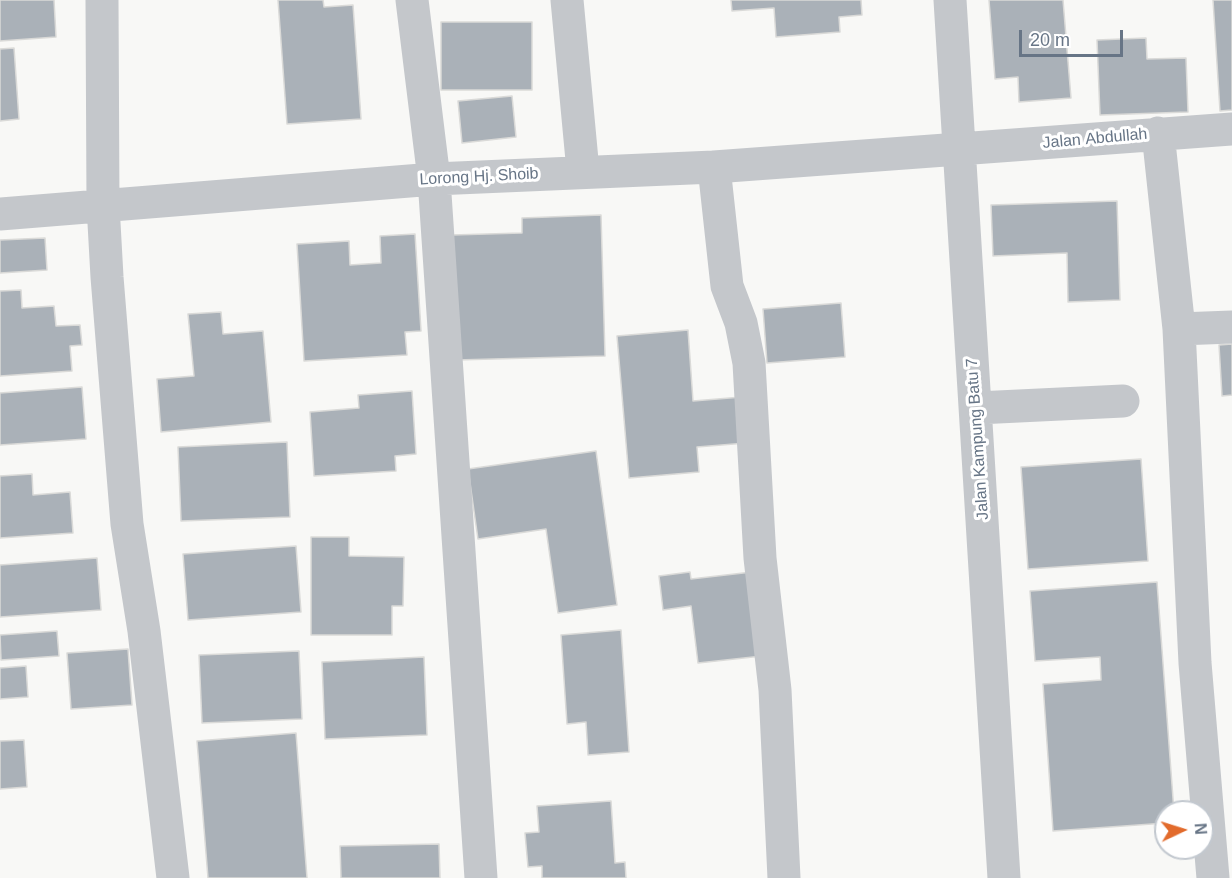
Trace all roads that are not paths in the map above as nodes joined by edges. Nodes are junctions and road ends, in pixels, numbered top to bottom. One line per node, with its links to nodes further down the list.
1 (102, 0): 11 (street)
2 (412, 0): 10 (street)
3 (567, 0): 9 (street)
4 (950, 0): 7 (street, Jalan Kampung Batu 7)
5 (1232, 129): 6 (street, Jalan Abdullah)
6 (1158, 133): 7 (street, Jalan Abdullah); 14 (street)
7 (959, 150): 8 (street, Lorong Hj. Shoib); 16 (street, Jalan Kampung Batu 7)
8 (714, 166): 9 (street, Lorong Hj. Shoib); 19 (street)
9 (583, 171): 10 (street, Lorong Hj. Shoib)
10 (434, 179): 11 (street, Lorong Hj. Shoib); 18 (street)
11 (103, 205): 12 (street, Lorong Hj. Shoib); 17 (street)
12 (0, 214)
13 (1232, 327): 14 (street)
14 (1179, 329): 21 (street)
15 (1123, 401): 16 (street)
16 (977, 408): 20 (street, Jalan Kampung Batu 7)
17 (173, 878)
18 (481, 878)
19 (784, 878)
20 (1004, 878)
21 (1213, 878)

